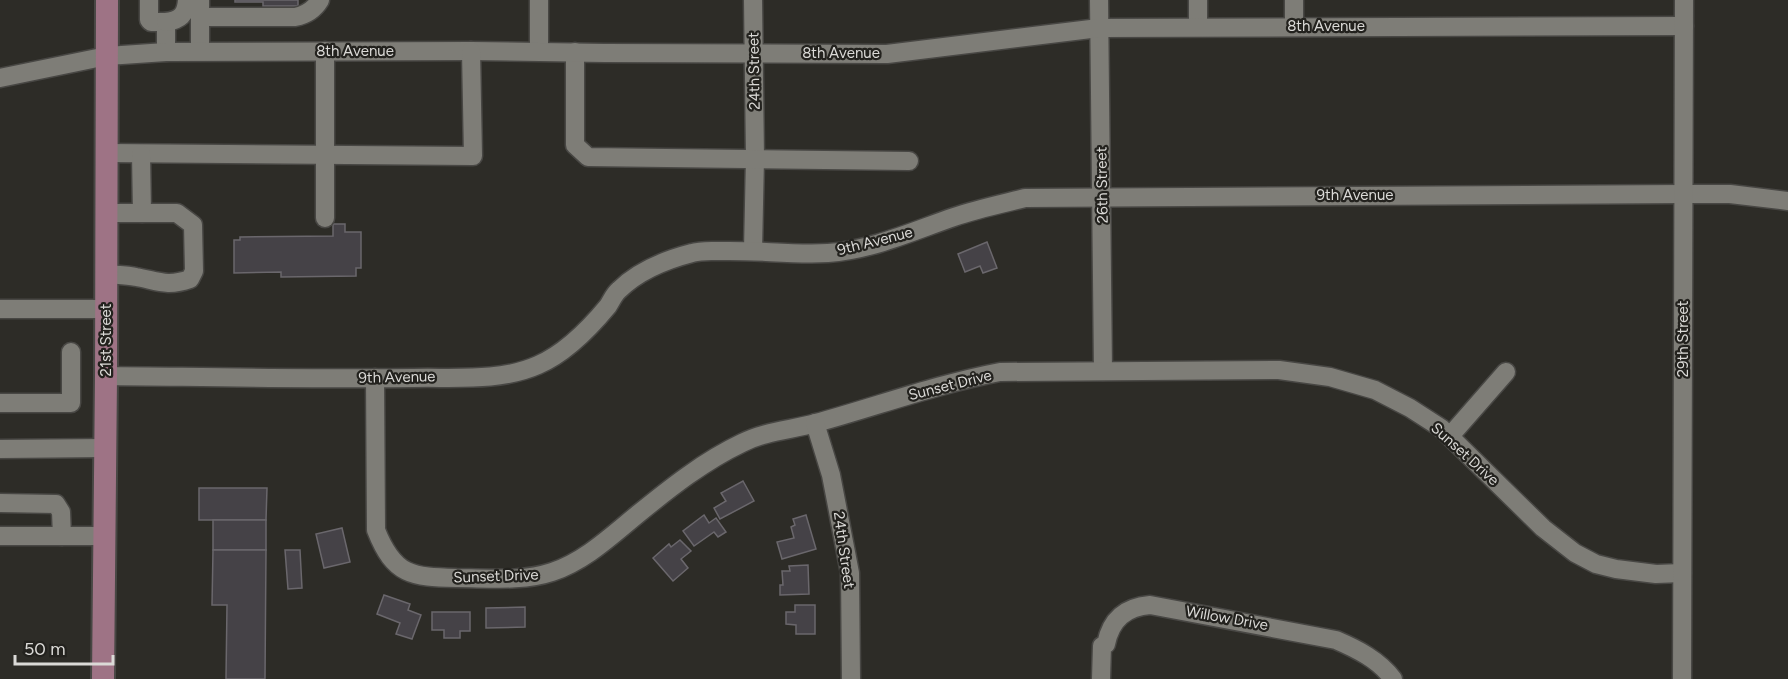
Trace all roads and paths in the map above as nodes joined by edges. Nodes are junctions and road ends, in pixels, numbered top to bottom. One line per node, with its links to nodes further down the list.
1 (107, 0): 25 (main road, 21st Street)
2 (149, 0): 13 (street)
3 (176, 0): 13 (street)
4 (187, 0): 13 (street)
5 (320, 0): 12 (street)
6 (539, 0): 21 (street)
7 (753, 0): 24 (street, 24th Street)
8 (1099, 0): 17 (street, 26th Street)
9 (1198, 0): 16 (street)
10 (1294, 0): 14 (street)
11 (1684, 0): 15 (street, 29th Street)
12 (200, 8): 18 (street)
13 (166, 22): 22 (street)
14 (1294, 26): 15 (street, 8th Avenue); 16 (street, 8th Avenue)
15 (1684, 26): 32 (street, 29th Street)
16 (1198, 27): 17 (street, 8th Avenue)
17 (1099, 28): 24 (street, 8th Avenue); 33 (street, 26th Street)
18 (200, 51): 19 (street, 8th Avenue); 22 (street, 8th Avenue)
19 (326, 51): 20 (street, 8th Avenue); 29 (street)
20 (471, 51): 21 (street, 8th Avenue); 29 (street)
21 (539, 51): 23 (street, 8th Avenue)
22 (166, 52): 25 (street, 8th Avenue)
23 (575, 52): 24 (street, 8th Avenue); 30 (street)
24 (754, 53): 30 (street, 24th Street)
25 (107, 56): 26 (street, 8th Avenue); 27 (main road, 21st Street)
26 (0, 78)
27 (107, 153): 28 (street); 35 (main road, 21st Street)
28 (141, 154): 29 (street); 36 (street)
29 (325, 155): 37 (street)
30 (755, 158): 31 (street); 38 (street, 24th Street)
31 (909, 161)
32 (1682, 194): 33 (street, 9th Avenue); 34 (street, 9th Avenue); 56 (street, 29th Street)
33 (1102, 198): 38 (street, 9th Avenue); 43 (street, 26th Street)
34 (1788, 201)
35 (107, 213): 36 (street); 39 (main road, 21st Street)
36 (142, 213): 39 (street)
37 (325, 218)
38 (753, 250): 46 (street, 9th Avenue)
39 (106, 274): 41 (main road, 21st Street)
40 (0, 309): 41 (street)
41 (106, 309): 45 (main road, 21st Street)
42 (71, 352): 47 (street)
43 (1103, 371): 48 (street, Sunset Drive); 49 (street, Sunset Drive)
44 (1506, 372): 49 (street)
45 (106, 376): 46 (street, 9th Avenue); 50 (main road, 21st Street)
46 (375, 378): 48 (street, Sunset Drive)
47 (0, 403)
48 (815, 423): 58 (street, 24th Street)
49 (1450, 436): 56 (street, Sunset Drive)
50 (105, 448): 51 (street); 54 (main road, 21st Street)
51 (0, 449)
52 (0, 503): 55 (street)
53 (0, 536): 55 (street)
54 (105, 536): 55 (street); 57 (main road, 21st Street)
55 (62, 537)
56 (1682, 573): 61 (street, 29th Street)
57 (103, 679)
58 (851, 679)
59 (1101, 679): 60 (street, Willow Drive)
60 (1393, 679)
61 (1682, 679)

